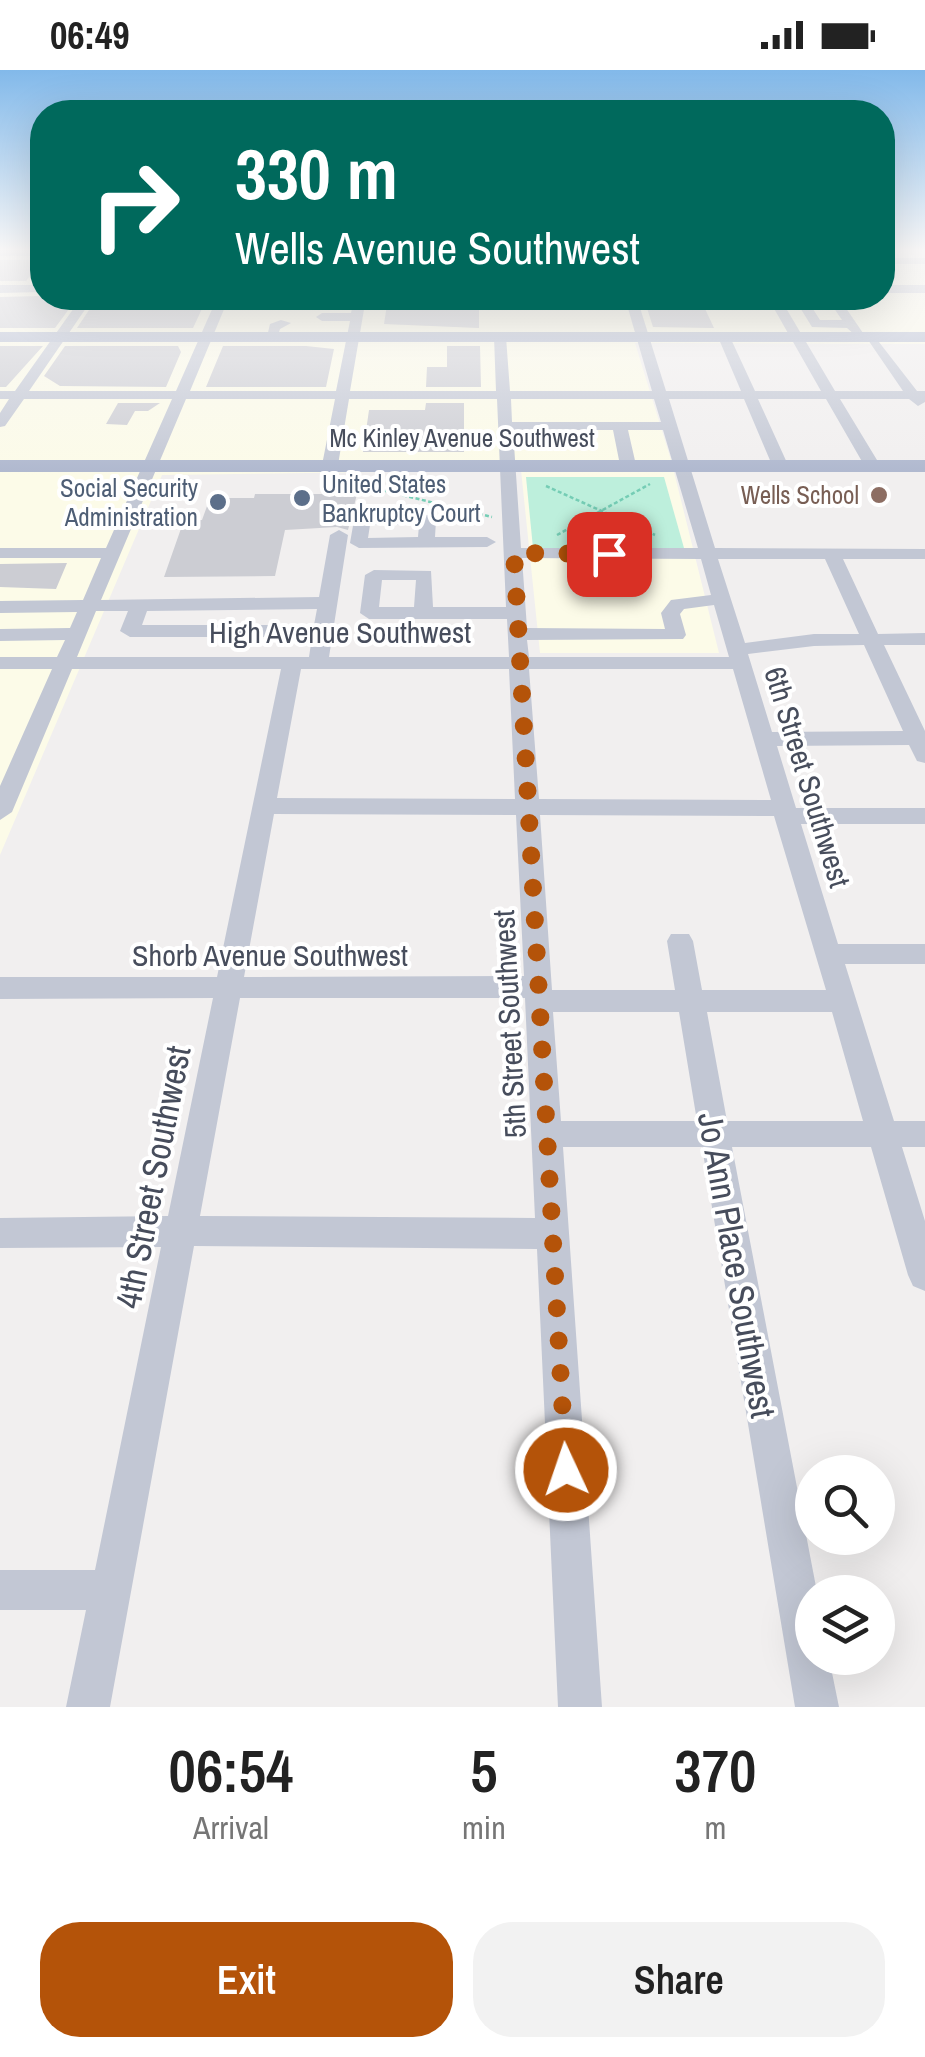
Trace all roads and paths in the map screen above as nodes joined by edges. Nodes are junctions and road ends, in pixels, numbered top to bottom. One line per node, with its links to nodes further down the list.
1 (69, 324): 16 (street)
2 (212, 324): 17 (street)
3 (281, 324): 18 (street)
4 (355, 324): 19 (street)
5 (639, 324): 11 (street, 6th Street Southwest)
6 (790, 324): 13 (street)
7 (818, 324): 9 (street)
8 (854, 324): 9 (street)
9 (861, 333): 13 (main road); 14 (main road); 20 (street)
10 (500, 337): 11 (main road); 19 (main road); 28 (street, 5th Street Southwest)
11 (643, 337): 12 (main road); 27 (street, 6th Street Southwest)
12 (724, 337): 13 (main road); 25 (street)
13 (798, 337): 26 (street)
14 (925, 337)
15 (0, 338): 16 (main road)
16 (59, 338): 17 (main road); 22 (street)
17 (206, 338): 18 (main road); 23 (street)
18 (271, 338): 19 (main road)
19 (353, 338): 24 (street)
20 (919, 394): 26 (street); 29 (street)
21 (0, 395): 22 (street)
22 (20, 395): 23 (street); 30 (street)
23 (182, 395): 24 (street); 37 (street)
24 (342, 395): 28 (street); 33 (street)
25 (750, 395): 26 (street); 27 (street); 35 (street)
26 (830, 395): 38 (street)
27 (663, 401): 28 (street); 32 (street, 6th Street Southwest)
28 (504, 410): 31 (street); 40 (street, 5th Street Southwest)
29 (925, 412)
30 (0, 424)
31 (619, 426): 32 (street); 34 (street)
32 (670, 426): 41 (street, 6th Street Southwest)
33 (330, 465): 37 (main road, Mc Kinley Avenue Southwest); 40 (main road, Mc Kinley Avenue Southwest)
34 (628, 465): 40 (main road, Mc Kinley Avenue Southwest); 41 (main road, Mc Kinley Avenue Southwest)
35 (780, 465): 38 (main road, Mc Kinley Avenue Southwest); 41 (main road, Mc Kinley Avenue Southwest)
36 (0, 466): 37 (main road, Mc Kinley Avenue Southwest)
37 (151, 466): 49 (street)
38 (872, 466): 39 (main road, Mc Kinley Avenue Southwest)
39 (925, 466)
40 (508, 471): 43 (path); 46 (street, 5th Street Southwest)
41 (684, 471): 43 (path); 47 (street, 6th Street Southwest)
42 (363, 486): 46 (path)
43 (602, 511): 46 (path); 47 (path)
44 (339, 535): 54 (street, 4th Street Southwest)
45 (426, 542): 46 (street)
46 (511, 543): 47 (street); 61 (street, 5th Street Southwest)
47 (707, 551): 50 (street); 52 (street, 6th Street Southwest)
48 (0, 553): 49 (street)
49 (114, 553): 55 (street)
50 (831, 553): 51 (street); 62 (street)
51 (925, 554)
52 (721, 598): 61 (street); 64 (street, 6th Street Southwest)
53 (141, 603): 54 (street); 55 (street); 58 (street)
54 (328, 603): 58 (street, 4th Street Southwest)
55 (91, 605): 56 (street); 59 (street)
56 (0, 607)
57 (423, 613): 61 (street)
58 (323, 631): 65 (street, 4th Street Southwest)
59 (78, 634): 60 (street); 67 (street)
60 (0, 635)
61 (520, 637): 64 (street, High Avenue Southwest); 65 (street, High Avenue Southwest); 71 (street, 5th Street Southwest)
62 (870, 639): 63 (street, High Avenue Southwest); 64 (street, High Avenue Southwest); 69 (street)
63 (925, 639)
64 (738, 656): 68 (street, 6th Street Southwest)
65 (305, 662): 67 (street, High Avenue Southwest); 70 (street, 4th Street Southwest)
66 (0, 663): 67 (street, High Avenue Southwest)
67 (65, 663): 72 (street)
68 (763, 739): 69 (street); 73 (street, 6th Street Southwest)
69 (922, 744)
70 (264, 806): 71 (street); 78 (street, 4th Street Southwest)
71 (529, 806): 73 (street); 80 (street, 5th Street Southwest)
72 (0, 812)
73 (785, 812): 74 (street); 76 (street, 6th Street Southwest)
74 (925, 816)
75 (680, 941): 82 (street, Jo Ann Place Southwest)
76 (828, 954): 77 (street); 81 (street, 6th Street Southwest)
77 (925, 954)
78 (229, 987): 79 (street, Shorb Avenue Southwest); 80 (street, Shorb Avenue Southwest); 88 (street, 4th Street Southwest)
79 (0, 988)
80 (540, 994): 82 (street, Shorb Avenue Southwest); 83 (street, 5th Street Southwest)
81 (842, 1001): 82 (street, Shorb Avenue Southwest); 85 (street, 6th Street Southwest)
82 (690, 1002): 84 (street, Jo Ann Place Southwest)
83 (548, 1134): 84 (street); 89 (street, 5th Street Southwest)
84 (712, 1134): 85 (street); 95 (street, Jo Ann Place Southwest)
85 (882, 1134): 86 (street); 90 (street, 6th Street Southwest)
86 (925, 1134)
87 (0, 1233): 88 (street)
88 (181, 1233): 89 (street); 92 (street, 4th Street Southwest)
89 (553, 1234): 94 (street, 5th Street Southwest)
90 (925, 1276)
91 (0, 1590): 92 (street)
92 (111, 1590): 93 (street, 4th Street Southwest)
93 (88, 1707)
94 (580, 1707)
95 (817, 1707)

